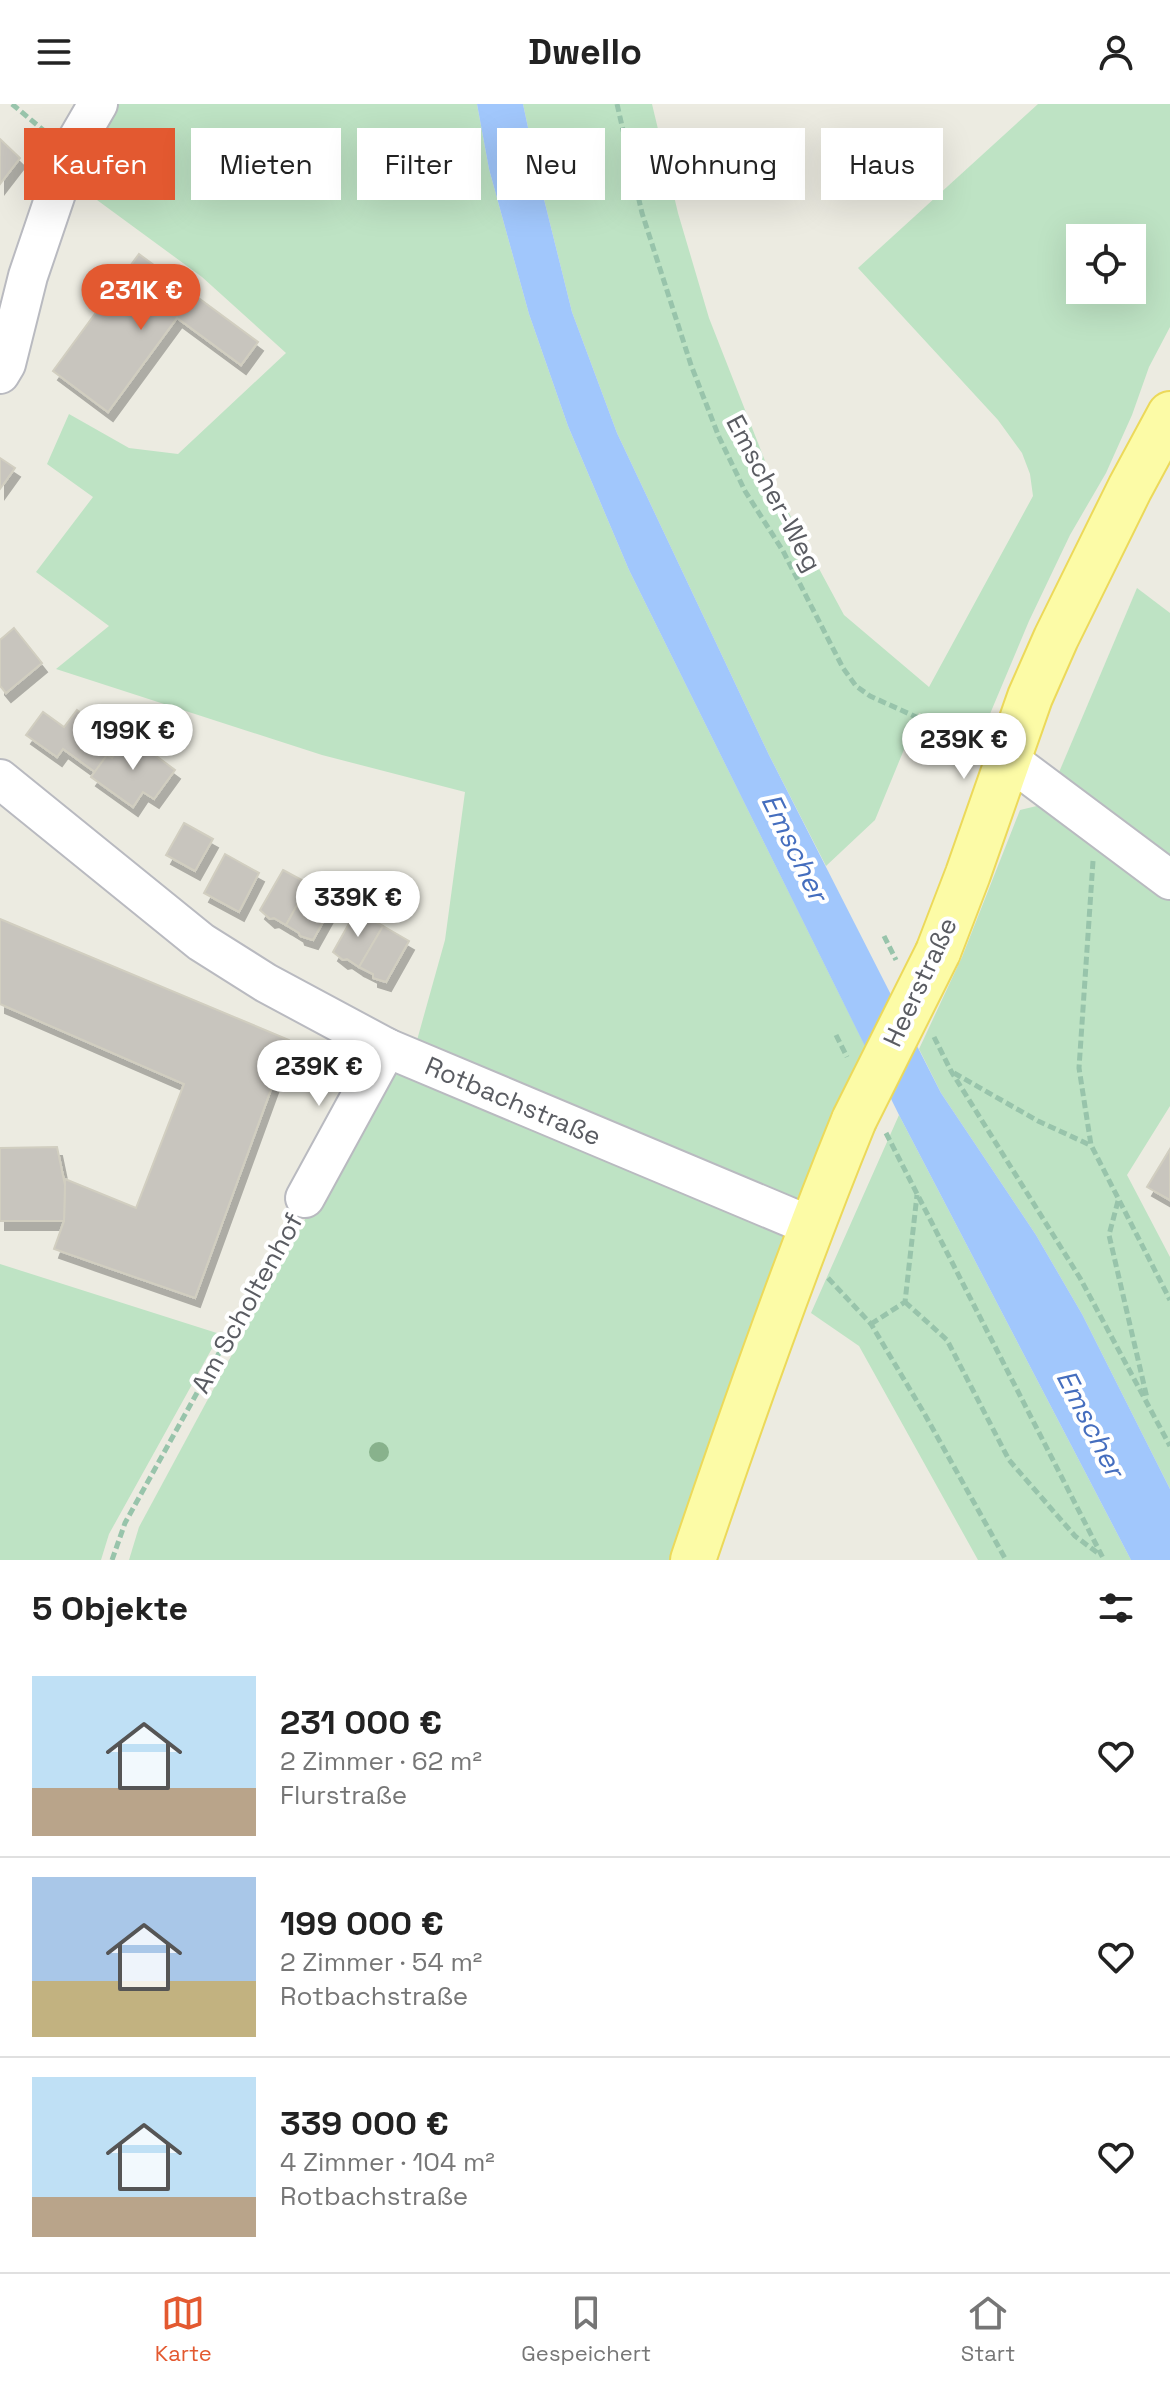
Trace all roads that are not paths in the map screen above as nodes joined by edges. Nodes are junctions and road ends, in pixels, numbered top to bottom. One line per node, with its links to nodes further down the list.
1 (98, 104): 2 (street)
2 (0, 374)
3 (1170, 414): 4 (main road, Heerstraße)
4 (1159, 464): 5 (main road, Heerstraße)
5 (1007, 758): 7 (street); 10 (main road, Heerstraße, bridge)
6 (2, 788): 8 (street, Rotbachstraße)
7 (1170, 880)
8 (387, 1048): 9 (street, Am Scholtenhof); 10 (street, Rotbachstraße)
9 (305, 1198)
10 (804, 1244): 11 (main road, Heerstraße)
11 (693, 1560)

